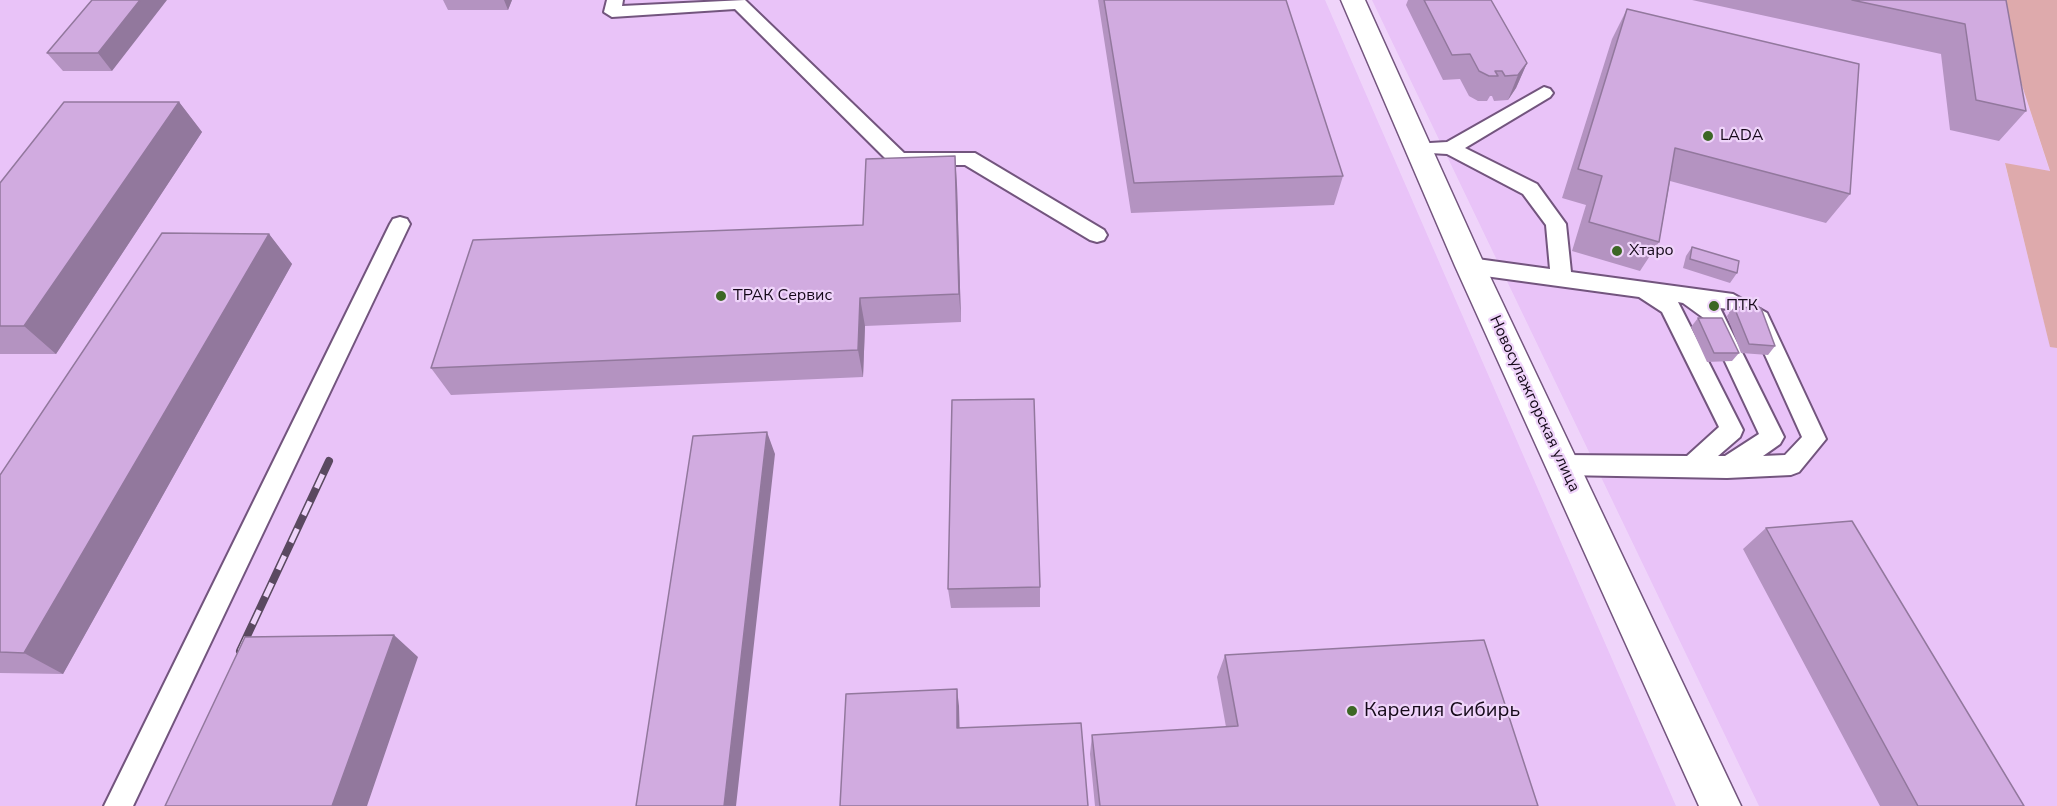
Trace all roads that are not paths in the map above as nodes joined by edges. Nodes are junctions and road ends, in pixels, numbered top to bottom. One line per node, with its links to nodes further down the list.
1 (615, 0): 6 (lane)
2 (1353, 0): 4 (main road, Новосулажгорская улица)
3 (1544, 93): 4 (lane)
4 (1435, 148): 7 (main road, Новосулажгорская улица); 8 (lane)
5 (400, 224): 14 (lane)
6 (1097, 235)
7 (1470, 266): 8 (lane); 11 (main road, Новосулажгорская улица)
8 (1561, 278): 9 (lane)
9 (1643, 289): 10 (lane); 12 (lane)
10 (1687, 294): 13 (lane); 13 (lane)
11 (1563, 465): 12 (lane); 15 (main road, Новосулажгорская улица)
12 (1694, 465): 13 (lane)
13 (1727, 468)
14 (118, 806)
15 (1720, 806)

